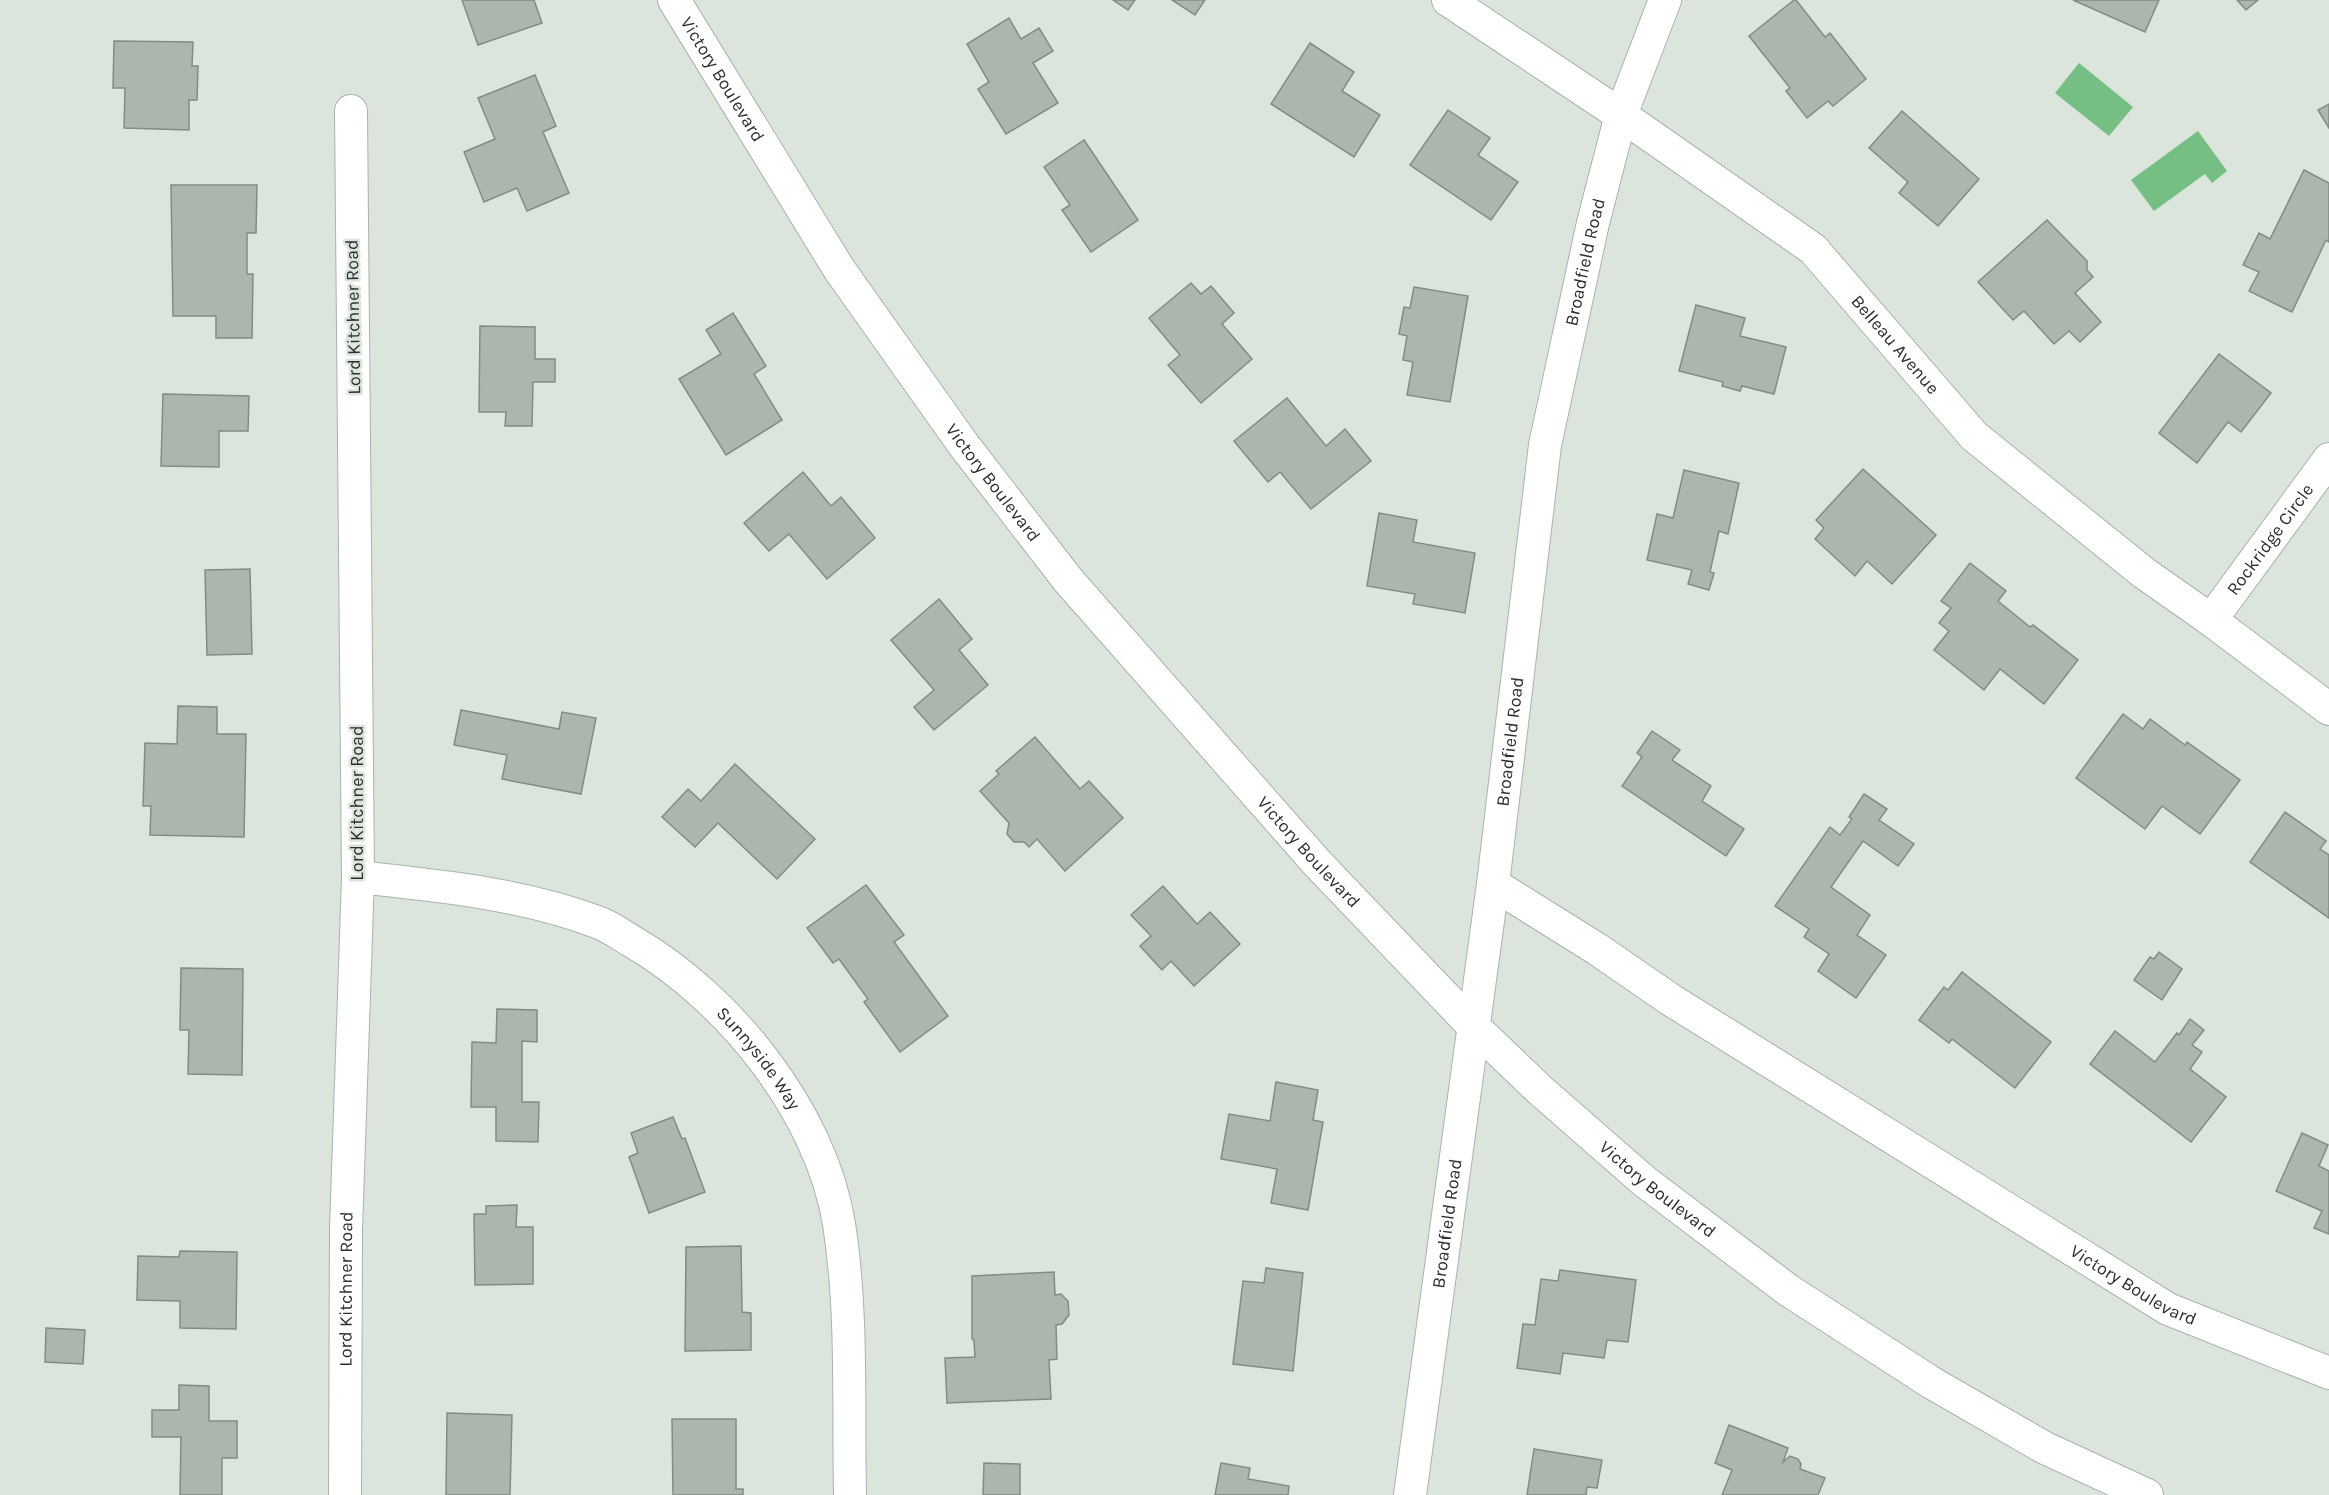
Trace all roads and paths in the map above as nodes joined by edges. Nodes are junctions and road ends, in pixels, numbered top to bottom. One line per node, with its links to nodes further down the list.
1 (674, 0): 11 (street, Victory Boulevard)
2 (1448, 0): 5 (street, Belleau Avenue)
3 (1665, 0): 5 (street, Broadfield Road)
4 (351, 111): 9 (street, Lord Kitchner Road)
5 (1621, 115): 7 (street, Belleau Avenue); 10 (street, Broadfield Road)
6 (2329, 459): 7 (street, Rockridge Circle)
7 (2211, 620): 8 (street, Belleau Avenue)
8 (2329, 709)
9 (358, 876): 13 (street, Lord Kitchner Road); 14 (street, Sunnyside Way)
10 (1493, 884): 11 (street, Broadfield Road); 12 (street, Victory Boulevard)
11 (1472, 1025): 15 (street, Broadfield Road); 16 (street, Victory Boulevard)
12 (2329, 1373)
13 (345, 1495)
14 (850, 1495)
15 (1410, 1495)
16 (2147, 1495)

